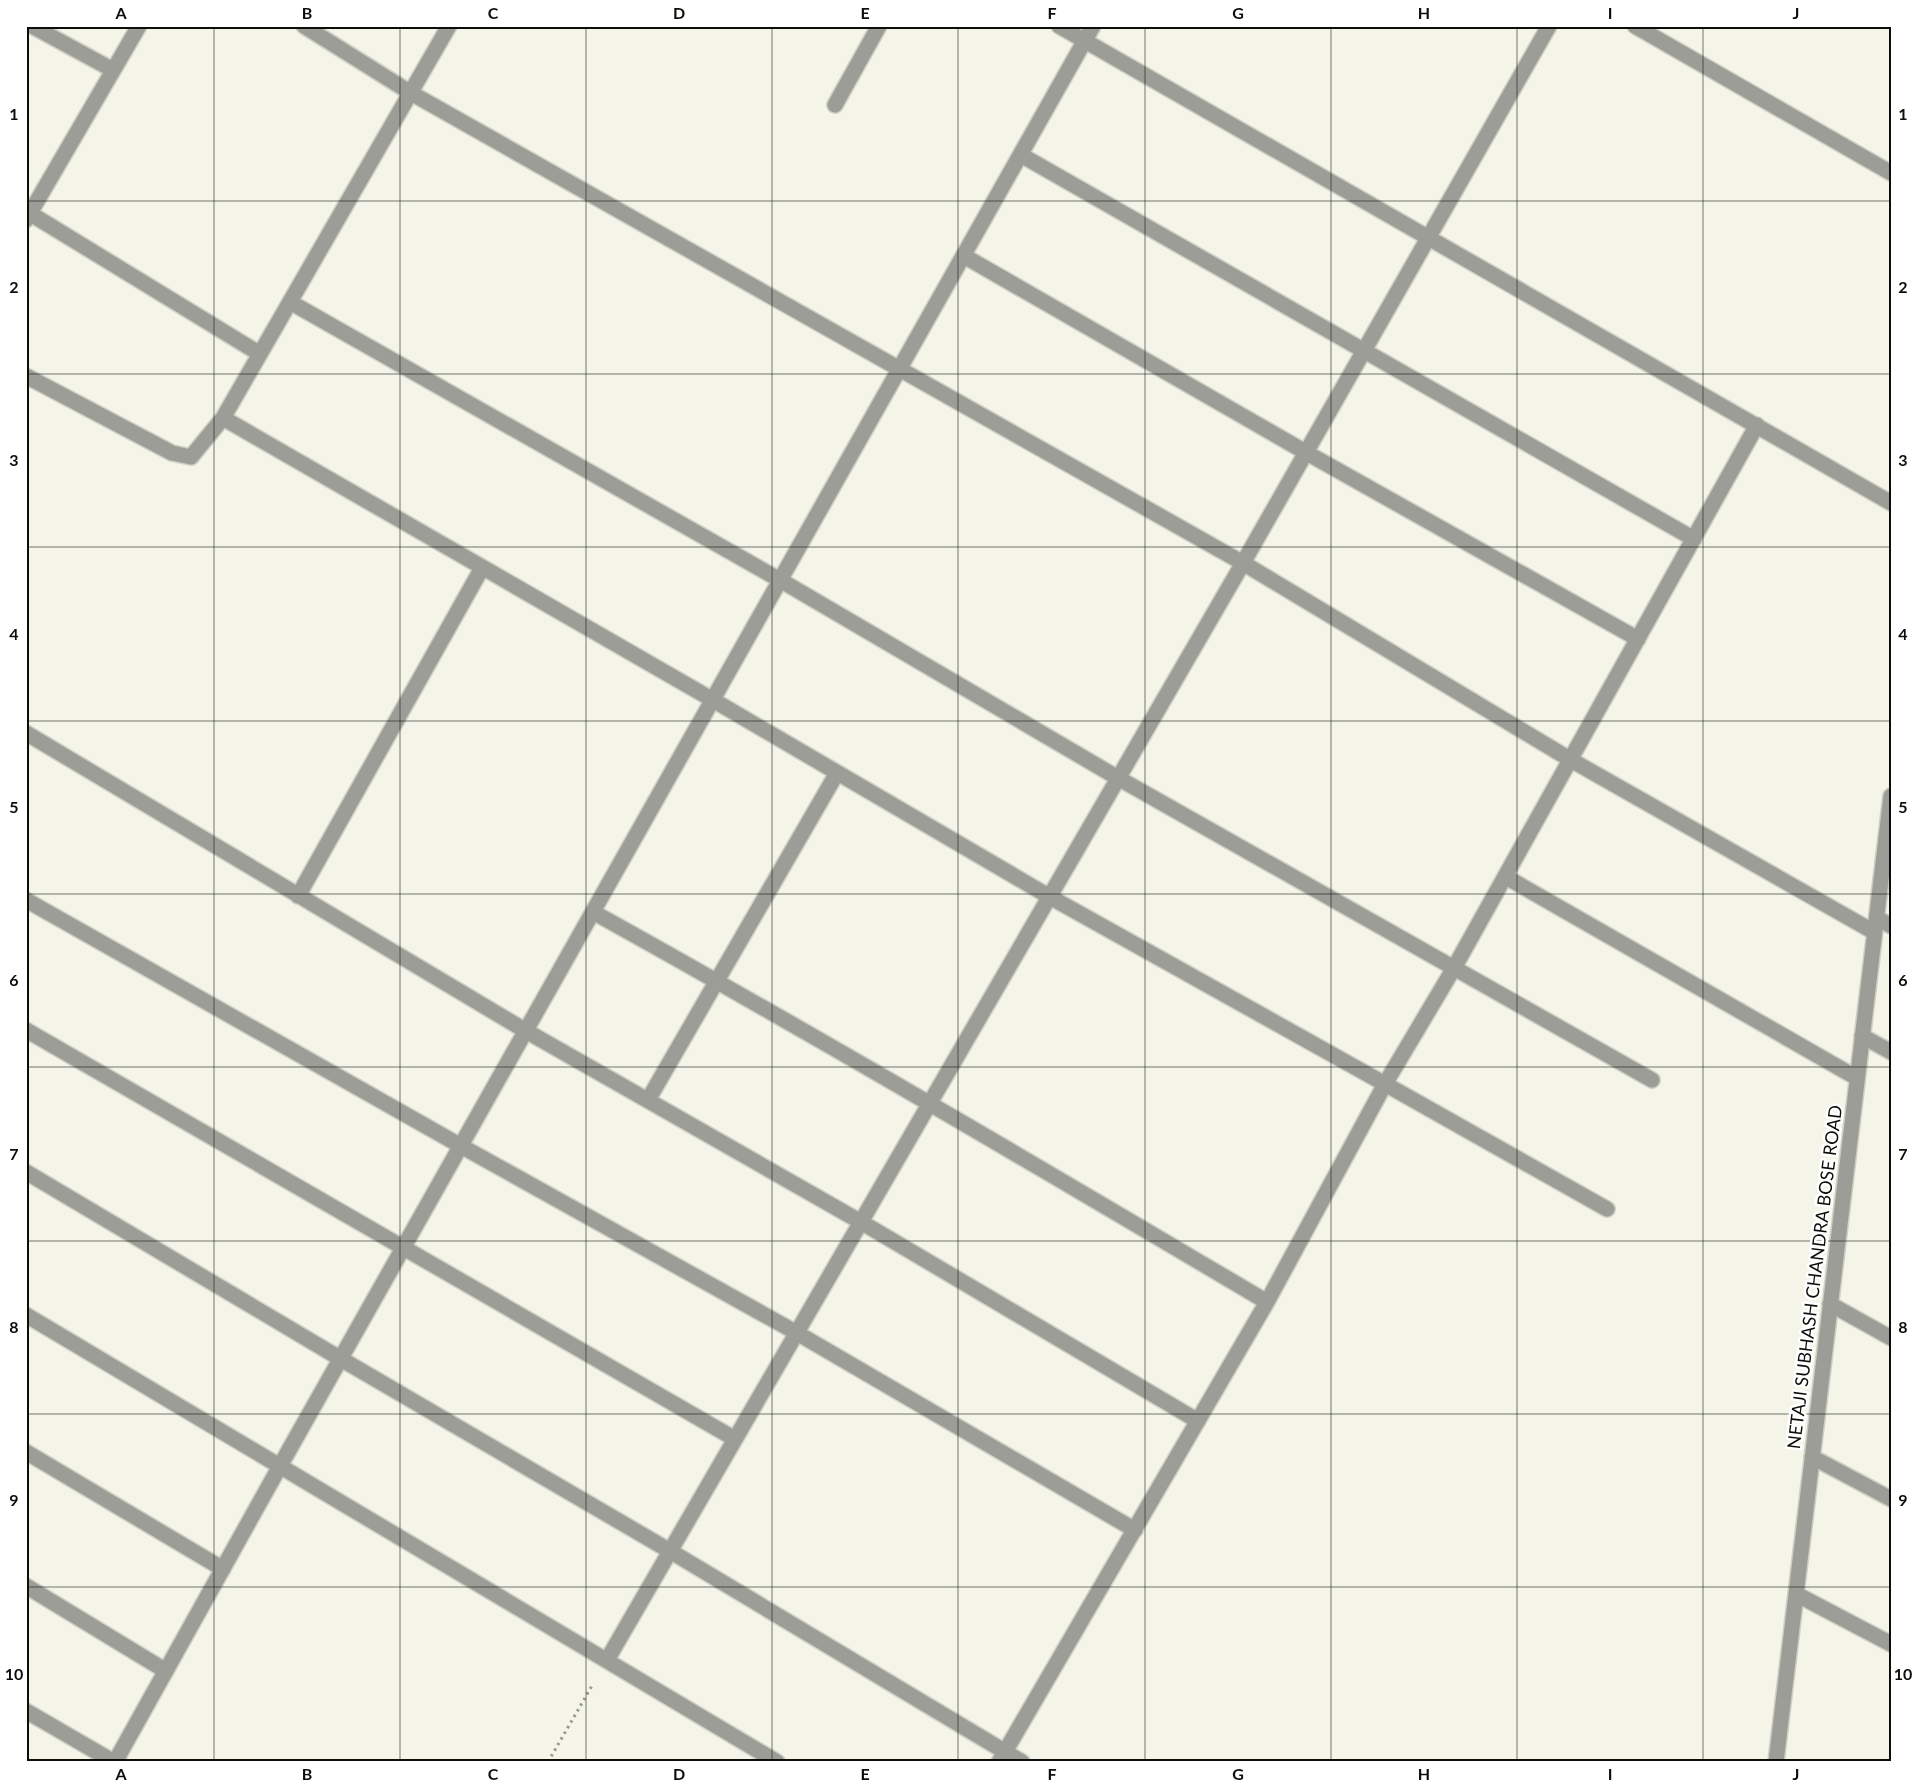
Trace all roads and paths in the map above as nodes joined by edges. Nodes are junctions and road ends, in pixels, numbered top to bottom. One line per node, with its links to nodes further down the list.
1 (32, 26): 11 (street)
2 (139, 26): 11 (street)
3 (304, 26): 12 (street)
4 (449, 26): 12 (street)
5 (879, 26): 13 (street)
6 (1059, 26): 10 (street)
7 (1093, 26): 10 (street)
8 (1549, 26): 17 (street)
9 (1635, 26): 15 (street)
10 (1085, 41): 14 (street); 17 (street)
11 (113, 70): 16 (street)
12 (411, 93): 19 (street); 22 (street)
13 (835, 105)
14 (1021, 155): 18 (street); 20 (street)
15 (1891, 173)
16 (28, 215): 21 (street)
17 (1429, 238): 20 (street); 25 (street)
18 (964, 256): 22 (street); 26 (street)
19 (290, 302): 21 (street); 31 (street)
20 (1365, 351): 26 (street); 28 (street)
21 (260, 354): 24 (street)
22 (900, 369): 29 (street); 31 (street)
23 (26, 376): 24 (street)
24 (223, 418): 30 (street)
25 (1757, 425): 27 (street); 28 (street)
26 (1306, 453): 29 (street); 32 (street)
27 (1891, 503)
28 (1694, 539): 32 (street)
29 (1243, 564): 35 (street); 37 (street)
30 (482, 568): 33 (street); 40 (street)
31 (780, 580): 33 (street); 37 (street)
32 (1638, 639): 35 (street)
33 (713, 700): 36 (street); 43 (street)
34 (26, 734): 40 (street)
35 (1571, 760): 39 (street); 44 (street)
36 (837, 772): 41 (street); 47 (street)
37 (1118, 778): 41 (street); 46 (street)
38 (1891, 796): 44 (street, NETAJI SUBHASH CHANDRA BOSE ROAD)
39 (1506, 877): 46 (street); 52 (street)
40 (298, 896): 49 (street)
41 (1050, 897): 54 (street); 56 (street)
42 (26, 900): 57 (street)
43 (593, 912): 47 (street); 49 (street)
44 (1876, 925): 45 (street); 50 (street, NETAJI SUBHASH CHANDRA BOSE ROAD)
45 (1891, 926)
46 (1454, 968): 53 (street); 54 (street)
47 (717, 980): 55 (street); 56 (street)
48 (26, 1030): 61 (street)
49 (526, 1031): 55 (street); 57 (street)
50 (1862, 1036): 51 (street); 52 (street, NETAJI SUBHASH CHANDRA BOSE ROAD)
51 (1891, 1052)
52 (1857, 1078): 63 (street, NETAJI SUBHASH CHANDRA BOSE ROAD)
53 (1652, 1080)
54 (1385, 1084): 59 (street); 62 (street)
55 (648, 1100): 60 (street)
56 (930, 1103): 60 (street); 62 (street)
57 (461, 1146): 61 (street); 65 (street)
58 (26, 1172): 67 (street)
59 (1607, 1208)
60 (861, 1222): 65 (street); 68 (street)
61 (403, 1248): 67 (street); 69 (street)
62 (1267, 1302): 68 (street)
63 (1830, 1304): 66 (street); 71 (street, NETAJI SUBHASH CHANDRA BOSE ROAD)
64 (26, 1315): 72 (street)
65 (797, 1333): 69 (street); 74 (street)
66 (1891, 1338)
67 (341, 1360): 72 (street); 75 (street)
68 (1198, 1421): 74 (street)
69 (735, 1439): 75 (street)
70 (26, 1452): 76 (street)
71 (1812, 1457): 73 (street); 78 (street, NETAJI SUBHASH CHANDRA BOSE ROAD)
72 (280, 1466): 76 (street); 80 (street)
73 (1891, 1499)
74 (1134, 1530): 83 (street)
75 (670, 1551): 80 (street); 83 (street)
76 (223, 1569): 81 (street)
77 (26, 1586): 81 (street)
78 (1796, 1594): 79 (street); 88 (street, NETAJI SUBHASH CHANDRA BOSE ROAD)
79 (1891, 1644)
80 (607, 1660): 85 (path); 86 (street)
81 (166, 1671): 84 (street)
82 (26, 1711): 84 (street)
83 (1002, 1757): 87 (street)
84 (115, 1762)
85 (548, 1762)
86 (777, 1762)
87 (1022, 1762)
88 (1776, 1762)

